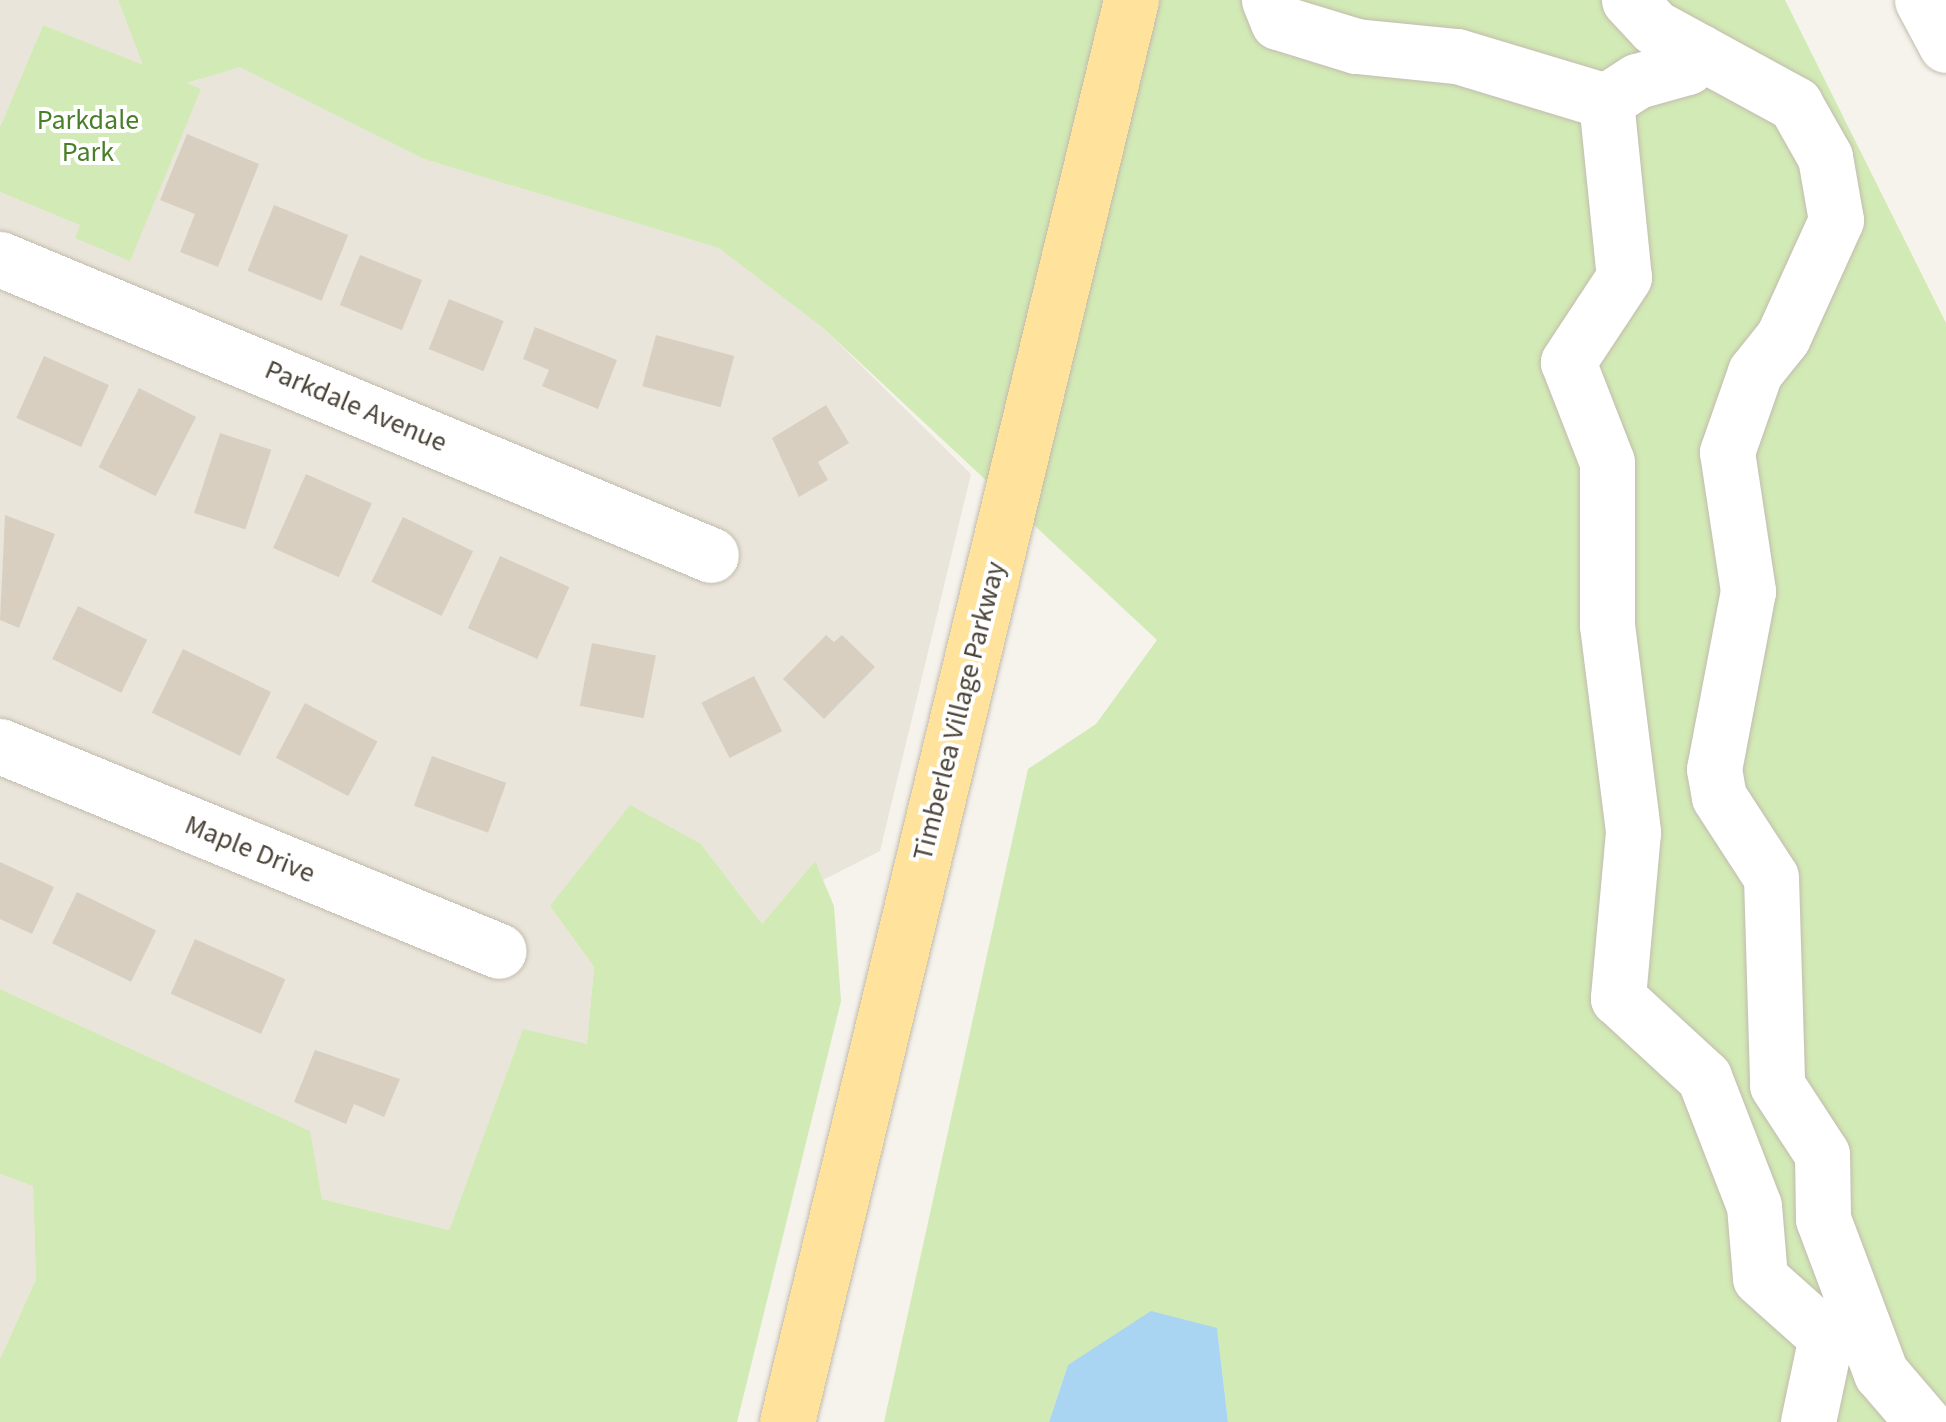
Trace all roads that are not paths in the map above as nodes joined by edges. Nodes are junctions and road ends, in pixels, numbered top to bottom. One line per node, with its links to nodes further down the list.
1 (1131, 0): 13 (main road, Timberlea Village Parkway)
2 (1269, 0): 7 (street)
3 (1628, 0): 6 (street)
4 (1922, 0): 5 (street)
5 (1946, 45)
6 (1700, 52): 7 (street); 12 (street)
7 (1606, 102): 12 (street)
8 (3, 267): 9 (street, Parkdale Avenue)
9 (711, 554)
10 (0, 746): 11 (street, Maple Drive)
11 (499, 952)
12 (1844, 1328): 14 (street); 15 (street)
13 (787, 1422)
14 (1808, 1422)
15 (1923, 1422)

